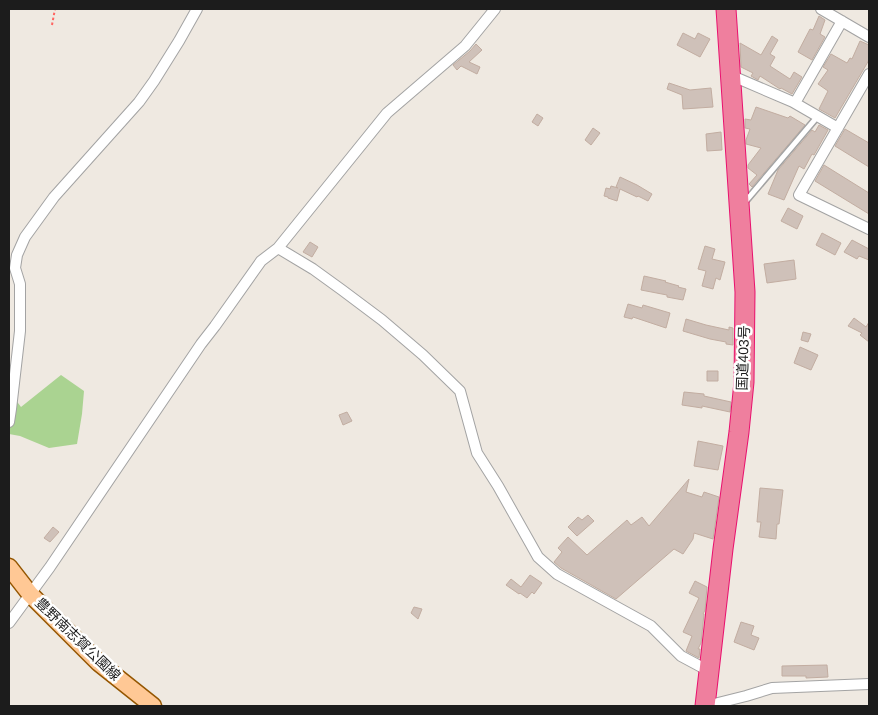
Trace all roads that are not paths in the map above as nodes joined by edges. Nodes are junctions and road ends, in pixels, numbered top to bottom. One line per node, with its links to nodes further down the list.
1 (197, 9): 15 (street)
2 (495, 9): 14 (street)
3 (726, 9): 8 (highway, 国道403号)
4 (820, 9): 5 (street)
5 (842, 21): 6 (street); 9 (street)
6 (869, 38)
7 (869, 74): 11 (street)
8 (730, 75): 9 (street); 12 (highway, 国道403号)
9 (796, 103): 10 (street)
10 (818, 116): 11 (street); 12 (lane)
11 (838, 128): 13 (street)
12 (738, 210): 19 (highway, 国道403号)
13 (869, 229)
14 (278, 248): 17 (street); 19 (street)
15 (9, 422)
16 (9, 567): 17 (main road, 豊野南志賀公園線)
17 (30, 594): 18 (street); 21 (main road, 豊野南志賀公園線)
18 (9, 623)
19 (709, 671): 22 (highway, 国道403号)
20 (869, 684): 22 (street)
21 (153, 706)
22 (706, 706)

